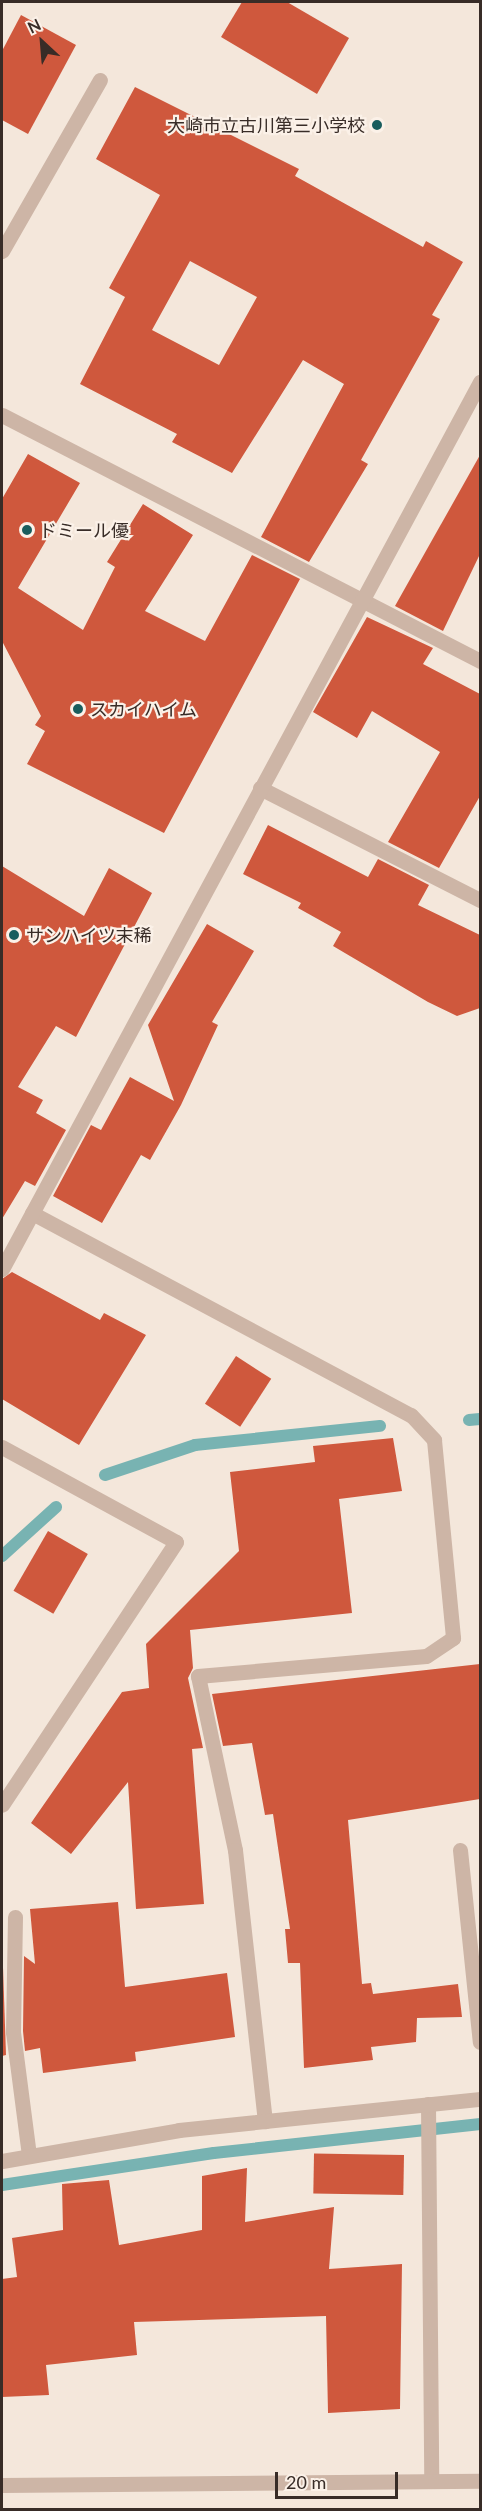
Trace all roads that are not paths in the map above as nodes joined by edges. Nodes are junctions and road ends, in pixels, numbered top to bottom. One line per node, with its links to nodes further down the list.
1 (100, 80): 2 (street)
2 (2, 251)
3 (480, 382): 5 (street)
4 (2, 415): 5 (street)
5 (364, 601): 6 (street); 7 (street)
6 (480, 661)
7 (260, 788): 8 (street); 9 (street)
8 (480, 900)
9 (32, 1213): 10 (street); 18 (street)
10 (2, 1269)
11 (2, 1447): 12 (street)
12 (2, 1805)
13 (460, 1850): 15 (street)
14 (15, 1917): 19 (street)
15 (480, 2042)
16 (480, 2099): 17 (street)
17 (428, 2104): 18 (street); 21 (street)
18 (265, 2121): 19 (street)
19 (29, 2156): 20 (street)
20 (2, 2160)
21 (431, 2481): 22 (street); 23 (street)
22 (480, 2481)
23 (2, 2485)

